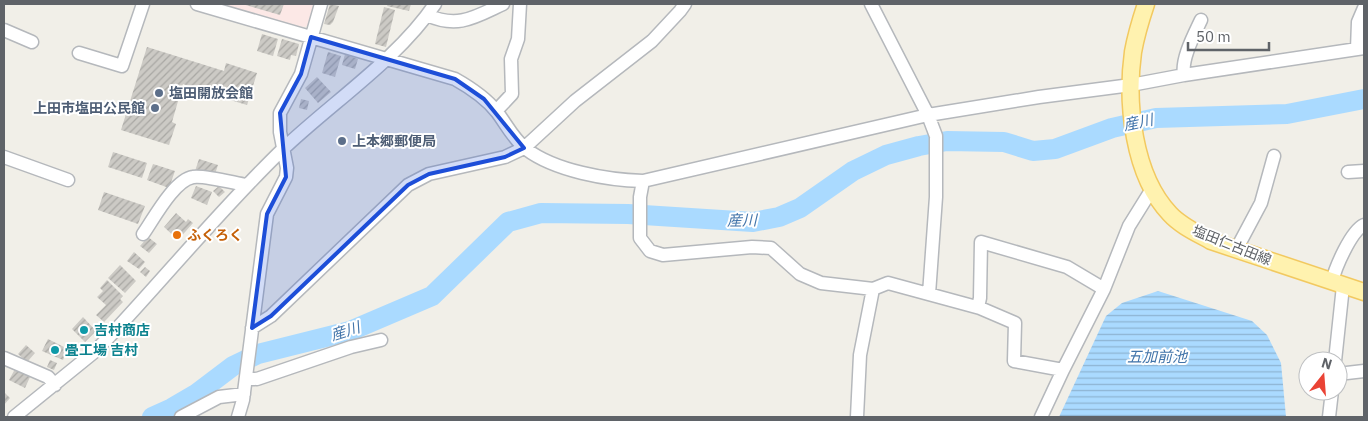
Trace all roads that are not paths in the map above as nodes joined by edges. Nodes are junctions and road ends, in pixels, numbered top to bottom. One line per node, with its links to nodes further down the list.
1 (143, 4): 17 (street)
2 (197, 4): 14 (street)
3 (321, 4): 14 (street)
4 (434, 4): 11 (street)
5 (503, 4): 11 (street)
6 (520, 4): 21 (street)
7 (685, 4): 24 (street)
8 (871, 4): 22 (street)
9 (1146, 4): 20 (main road, 塩田仁古田線)
10 (1364, 8): 16 (street)
11 (427, 16): 18 (street)
12 (1201, 20): 19 (street)
13 (4, 30): 15 (street)
14 (311, 37): 18 (street); 23 (street)
15 (32, 42)
16 (1360, 48): 19 (street)
17 (79, 53)
18 (386, 58): 21 (street); 23 (street)
19 (1184, 75): 20 (street)
20 (1131, 85): 22 (street); 32 (main road, 塩田仁古田線)
21 (496, 111): 24 (street)
22 (928, 115): 30 (street); 40 (street)
23 (284, 148): 31 (street); 42 (street)
24 (524, 148): 30 (street); 42 (street)
25 (1274, 156): 35 (street)
26 (4, 157): 29 (street)
27 (1364, 171): 28 (street)
28 (1348, 172)
29 (68, 180)
30 (643, 181): 37 (street)
31 (246, 185): 34 (street); 50 (street)
32 (1152, 189): 35 (main road, 塩田仁古田線); 38 (street)
33 (1364, 225): 36 (street)
34 (143, 234)
35 (1236, 250): 36 (main road, 塩田仁古田線)
36 (1338, 284): 39 (main road, 塩田仁古田線); 44 (street)
37 (873, 289): 40 (street); 56 (street)
38 (1104, 290): 41 (street); 46 (street)
39 (1364, 292)
40 (928, 294): 41 (street)
41 (978, 307): 46 (street)
42 (252, 332): 49 (street)
43 (381, 340): 49 (street)
44 (1335, 351)
45 (4, 358): 50 (street)
46 (1063, 370): 57 (street)
47 (1364, 372): 48 (street)
48 (1348, 373)
49 (246, 377): 51 (street)
50 (55, 385): 53 (street)
51 (244, 394): 54 (street); 55 (street)
52 (1331, 401): 58 (street)
53 (14, 417)
54 (181, 417)
55 (238, 417)
56 (858, 417)
57 (1041, 417)
58 (1329, 417)

